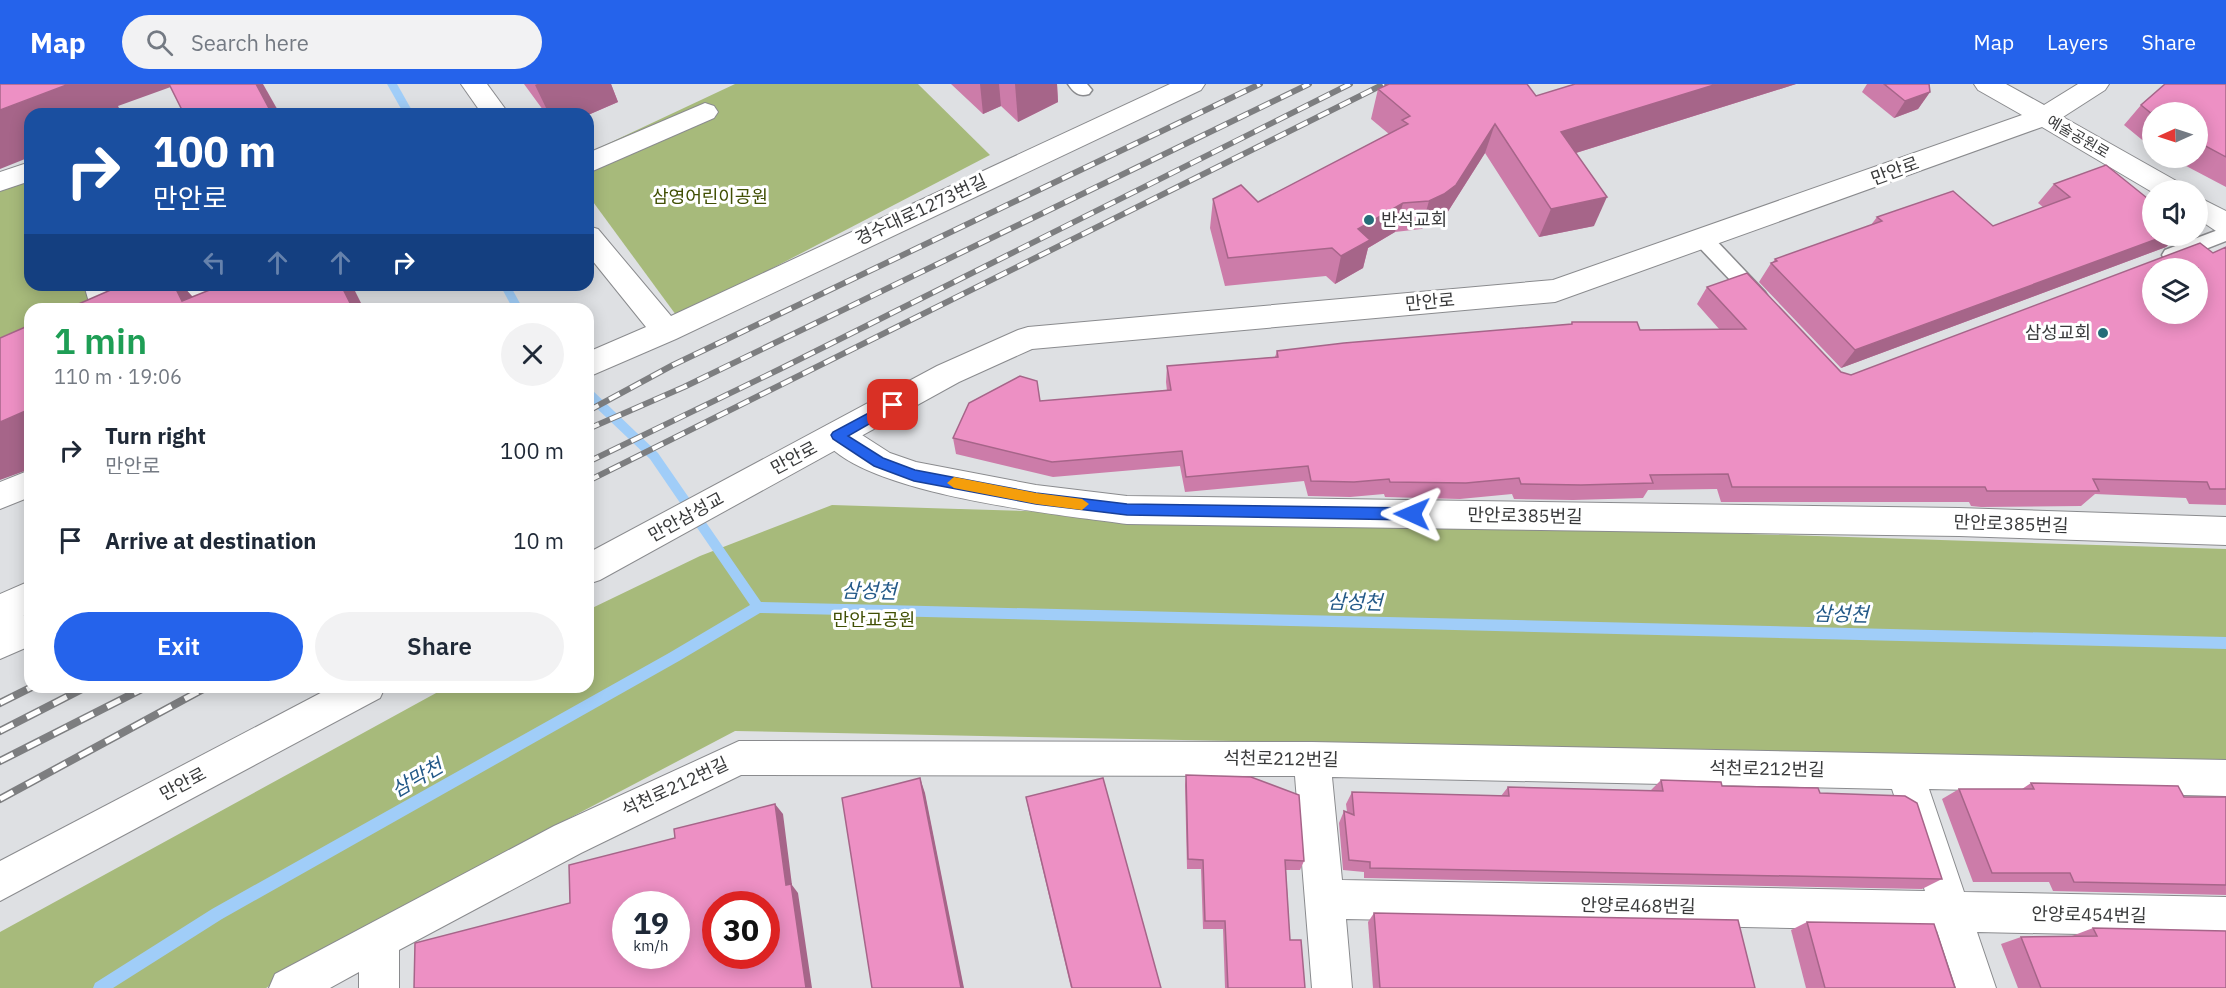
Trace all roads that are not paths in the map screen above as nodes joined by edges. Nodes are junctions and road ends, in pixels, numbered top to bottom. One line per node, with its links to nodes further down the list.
1 (474, 84): 5 (street)
2 (1192, 84): 21 (street, 경수대로1273번길)
3 (1987, 84): 7 (street, 예술공원로)
4 (2096, 84): 7 (street, 만안로)
5 (492, 108)
6 (705, 112): 8 (street)
7 (2044, 117): 10 (street, 예술공원로); 15 (street, 만안로)
8 (594, 161)
9 (24, 173): 11 (street)
10 (2153, 180)
11 (0, 182)
12 (2208, 213): 13 (street)
13 (2226, 224)
14 (2226, 234): 17 (lane)
15 (1703, 239): 20 (lane); 23 (street, 만안로)
16 (594, 244): 21 (street)
17 (2164, 258)
18 (189, 291): 19 (street)
19 (162, 303)
20 (1774, 315)
21 (659, 334): 22 (street, 경수대로1273번길)
22 (594, 362)
23 (837, 435): 24 (street, 만안로); 27 (street, 만안로385번길)
24 (759, 477): 28 (street, 만안삼성교)
25 (24, 486): 26 (street)
26 (0, 496)
27 (2226, 531)
28 (601, 563)
29 (24, 599): 30 (street)
30 (0, 611)
31 (24, 632): 32 (street)
32 (0, 643)
33 (356, 693): 37 (street, 만안로)
34 (1312, 759): 35 (street, 석천로212번길); 38 (street); 41 (street, 석천로212번길)
35 (1905, 772): 36 (street, 석천로212번길); 39 (street)
36 (2226, 778)
37 (0, 882)
38 (1324, 899): 39 (street, 안양로468번길); 44 (street)
39 (1952, 913): 40 (street, 안양로454번길); 45 (street)
40 (2226, 917)
41 (379, 940): 42 (street, 석천로212번길); 43 (street)
42 (289, 988)
43 (379, 988)
44 (1332, 988)
45 (1976, 988)

